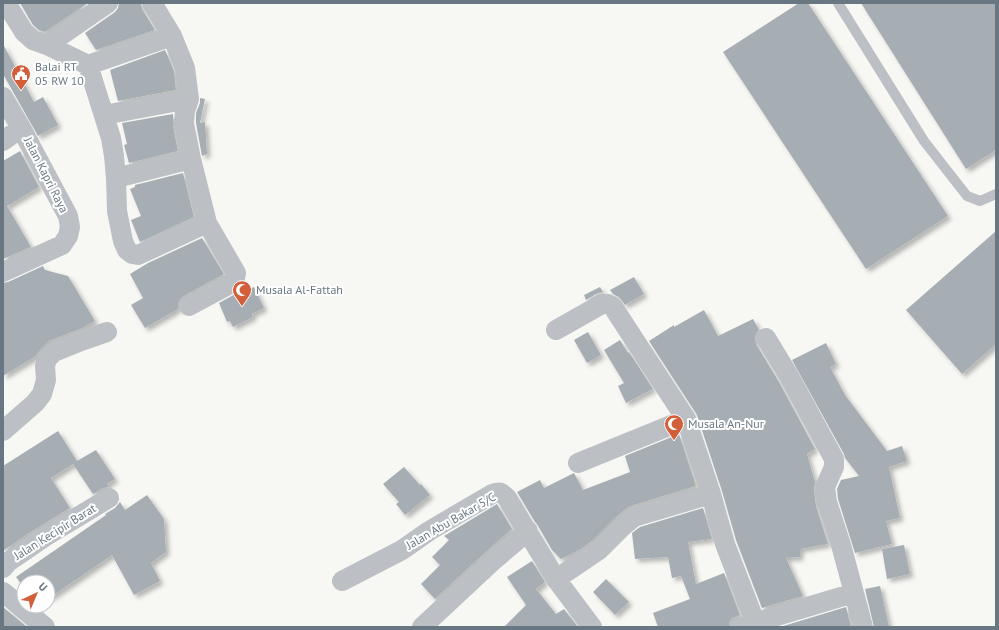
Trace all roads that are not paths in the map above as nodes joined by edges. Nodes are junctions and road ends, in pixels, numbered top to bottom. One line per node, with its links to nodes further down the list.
1 (6, 3): 6 (street)
2 (108, 3): 6 (street)
3 (152, 3): 5 (street)
4 (838, 3): 15 (lane)
5 (172, 36): 7 (street); 9 (street)
6 (47, 45): 7 (street)
7 (88, 65): 10 (street)
8 (3, 97): 11 (street, Jalan Kapri Raya)
9 (189, 99): 10 (street); 13 (street)
10 (104, 116): 14 (street)
11 (21, 128): 12 (street); 17 (street, Jalan Kapri Raya)
12 (3, 141)
13 (191, 159): 14 (street); 16 (street)
14 (116, 178): 16 (street)
15 (996, 194)
16 (207, 223): 18 (street)
17 (5, 271)
18 (189, 306)
19 (556, 330): 22 (street)
20 (107, 332): 23 (street)
21 (766, 338): 32 (street)
22 (686, 419): 24 (street); 25 (street)
23 (3, 431)
24 (578, 463)
25 (712, 494): 29 (street); 33 (street)
26 (109, 498): 28 (street, Jalan Kecipir Barat)
27 (528, 531): 29 (street, Jalan Abu Bakar 5/C); 30 (street, Jalan Abu Bakar 5/C); 35 (street)
28 (3, 568)
29 (556, 579): 36 (street, Jalan Abu Bakar 5/C)
30 (342, 581)
31 (3, 592): 34 (street)
32 (854, 593): 33 (street); 37 (street)
33 (748, 625)
34 (45, 627)
35 (422, 627)
36 (592, 627)
37 (863, 627)

